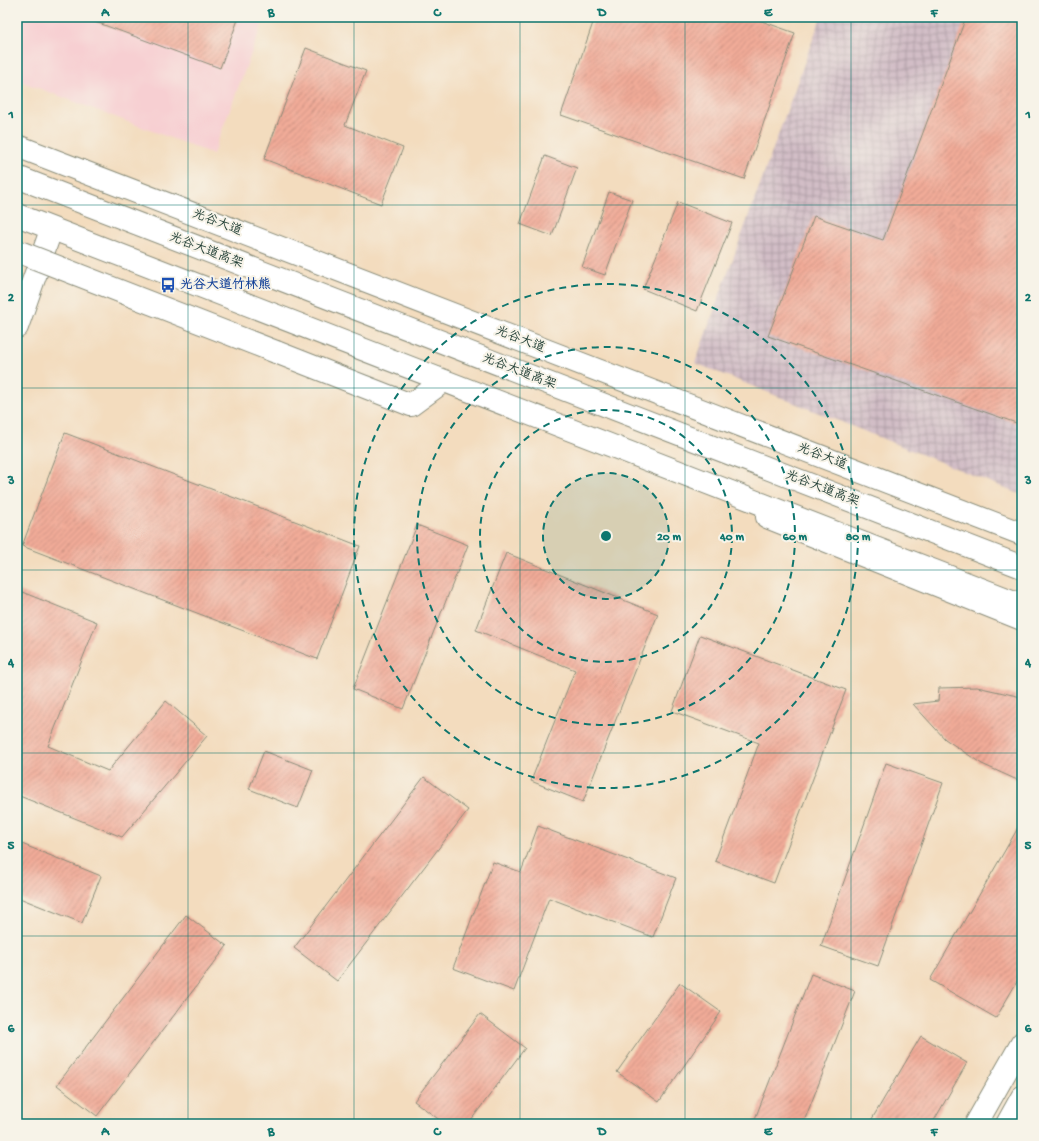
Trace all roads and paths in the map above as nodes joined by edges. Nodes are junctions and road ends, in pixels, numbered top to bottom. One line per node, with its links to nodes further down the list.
1 (17, 146): 9 (main road, 光谷大道)
2 (17, 177): 10 (main road, 光谷大道高架)
3 (17, 216): 11 (main road)
4 (17, 224): 5 (main road)
5 (49, 236): 7 (main road); 8 (main road)
6 (17, 251): 8 (main road, bridge)
7 (17, 327)
8 (437, 386): 12 (main road)
9 (1022, 534)
10 (1022, 567)
11 (1022, 605)
12 (1022, 619)
13 (1022, 1043): 15 (main road)
14 (1022, 1097): 16 (main road)
15 (976, 1124)
16 (1007, 1124)

